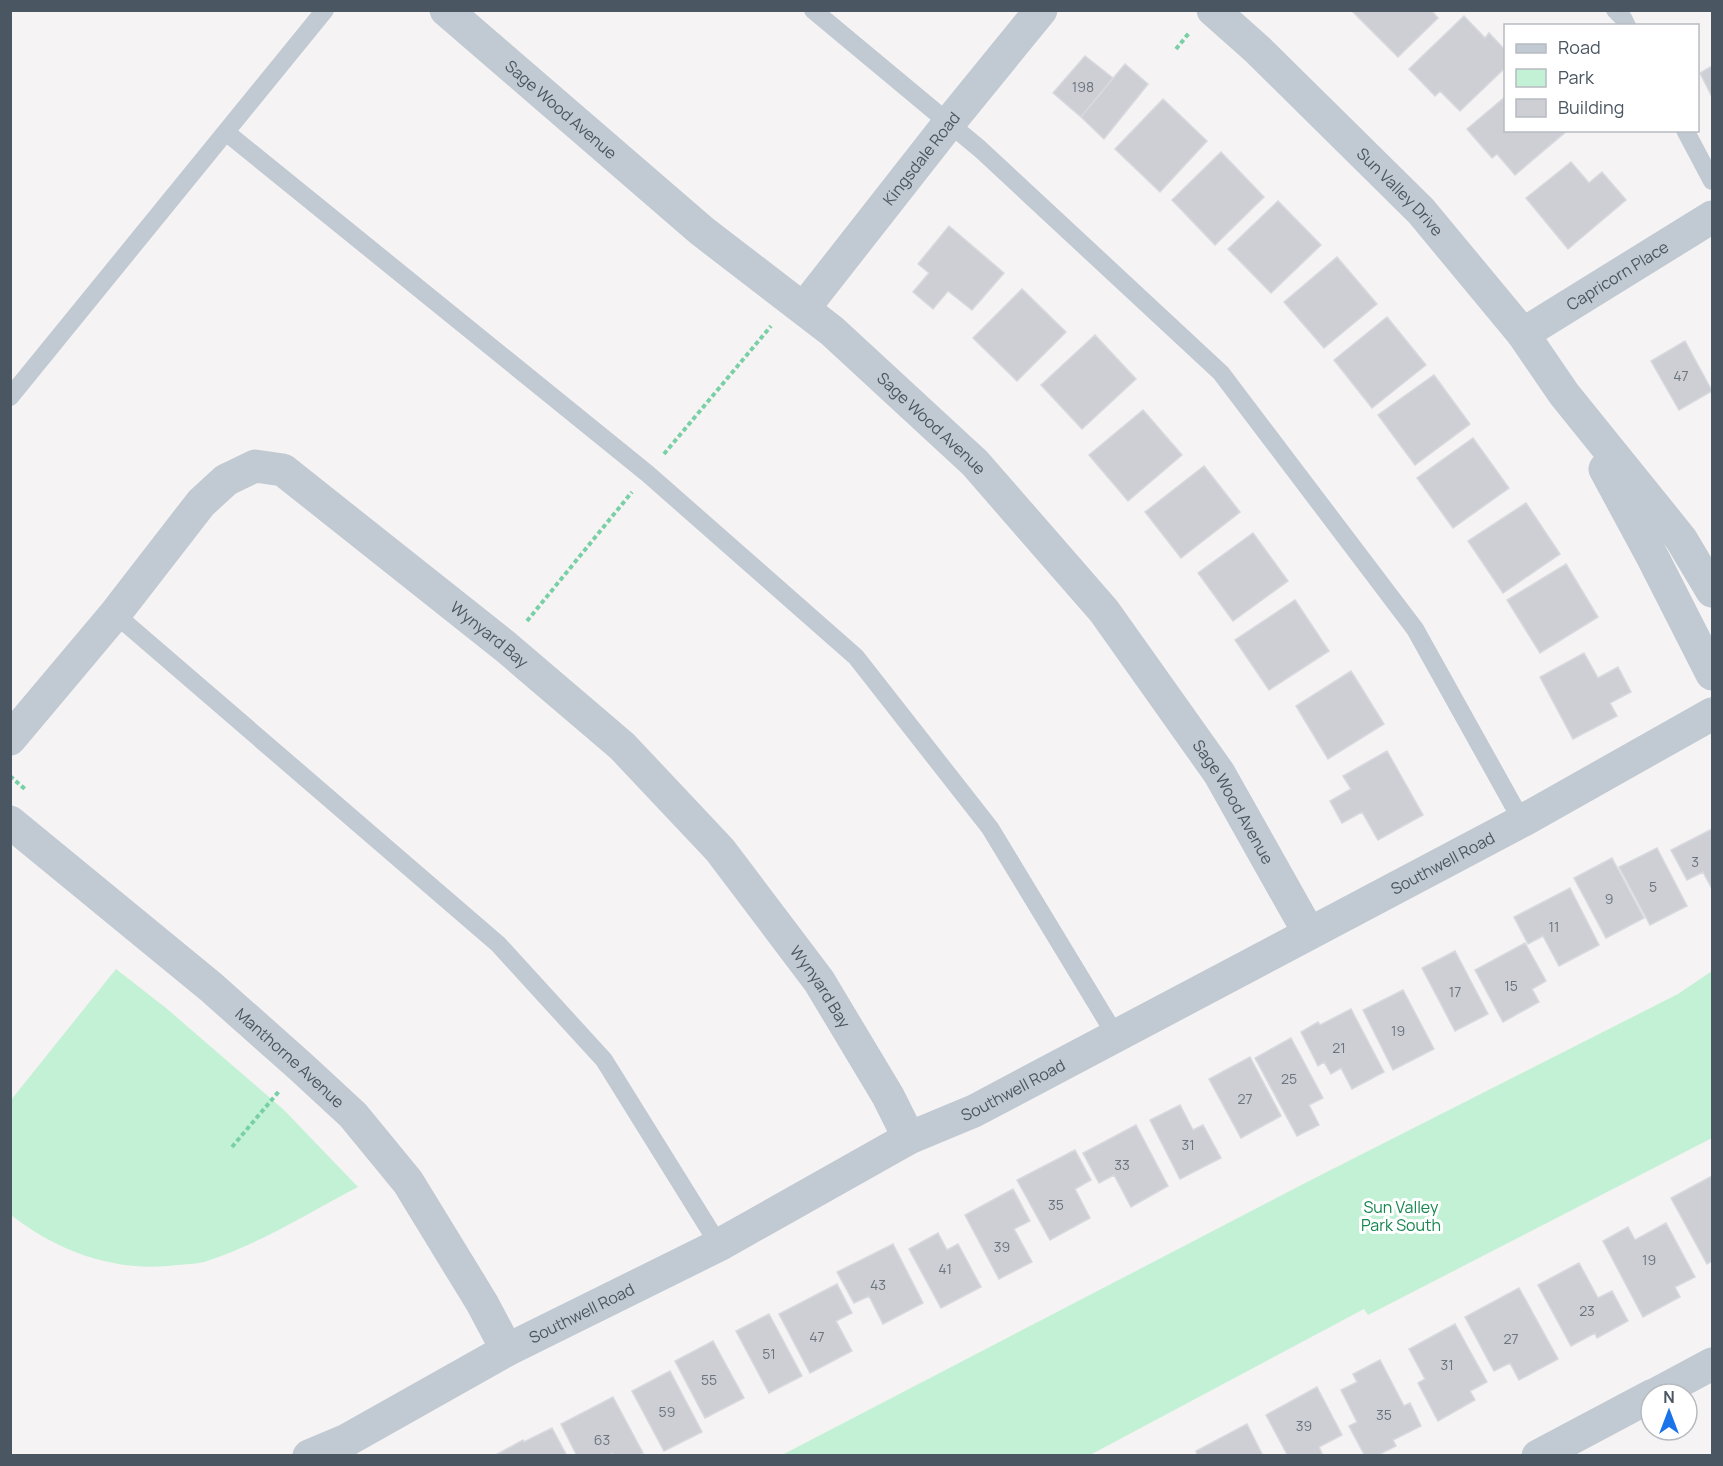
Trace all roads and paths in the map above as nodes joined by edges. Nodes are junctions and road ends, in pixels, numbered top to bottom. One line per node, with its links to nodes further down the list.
1 (325, 10): 11 (lane)
2 (446, 10): 14 (street, Sage Wood Avenue)
3 (813, 10): 9 (lane)
4 (1041, 10): 9 (street, Kingsdale Road)
5 (1615, 10): 7 (lane)
6 (1203, 20): 8 (path); 15 (street, Sun Valley Drive)
7 (1627, 24)
8 (1176, 49)
9 (949, 123): 14 (street, Kingsdale Road); 25 (lane)
10 (1686, 132): 12 (lane)
11 (227, 133): 17 (lane); 28 (lane)
12 (1713, 181)
13 (1713, 217): 15 (street, Capricorn Place)
14 (804, 308): 27 (street, Sage Wood Avenue)
15 (1523, 334): 16 (street, Sun Valley Drive)
16 (1564, 394): 18 (street, Sun Valley Drive); 20 (street, Sun Valley Drive)
17 (10, 397)
18 (1713, 591)
19 (115, 614): 22 (street, Wynyard Bay); 30 (street, Wynyard Bay); 32 (lane)
20 (1713, 674)
21 (1713, 714): 25 (street, Southwell Road)
22 (10, 739)
23 (10, 777): 24 (path)
24 (26, 790)
25 (1522, 821): 27 (street, Southwell Road)
26 (10, 822): 29 (street, Manthorne Avenue)
27 (1309, 933): 28 (street, Southwell Road)
28 (1116, 1036): 30 (street, Southwell Road)
29 (300, 1066): 31 (path); 33 (street, Manthorne Avenue)
30 (909, 1138): 32 (street, Southwell Road)
31 (232, 1147)
32 (719, 1245): 33 (street, Southwell Road)
33 (507, 1350): 37 (street, Southwell Road)
34 (1713, 1364): 35 (street)
35 (1679, 1382)
36 (1639, 1402): 38 (street)
37 (309, 1455)
38 (1538, 1455)

